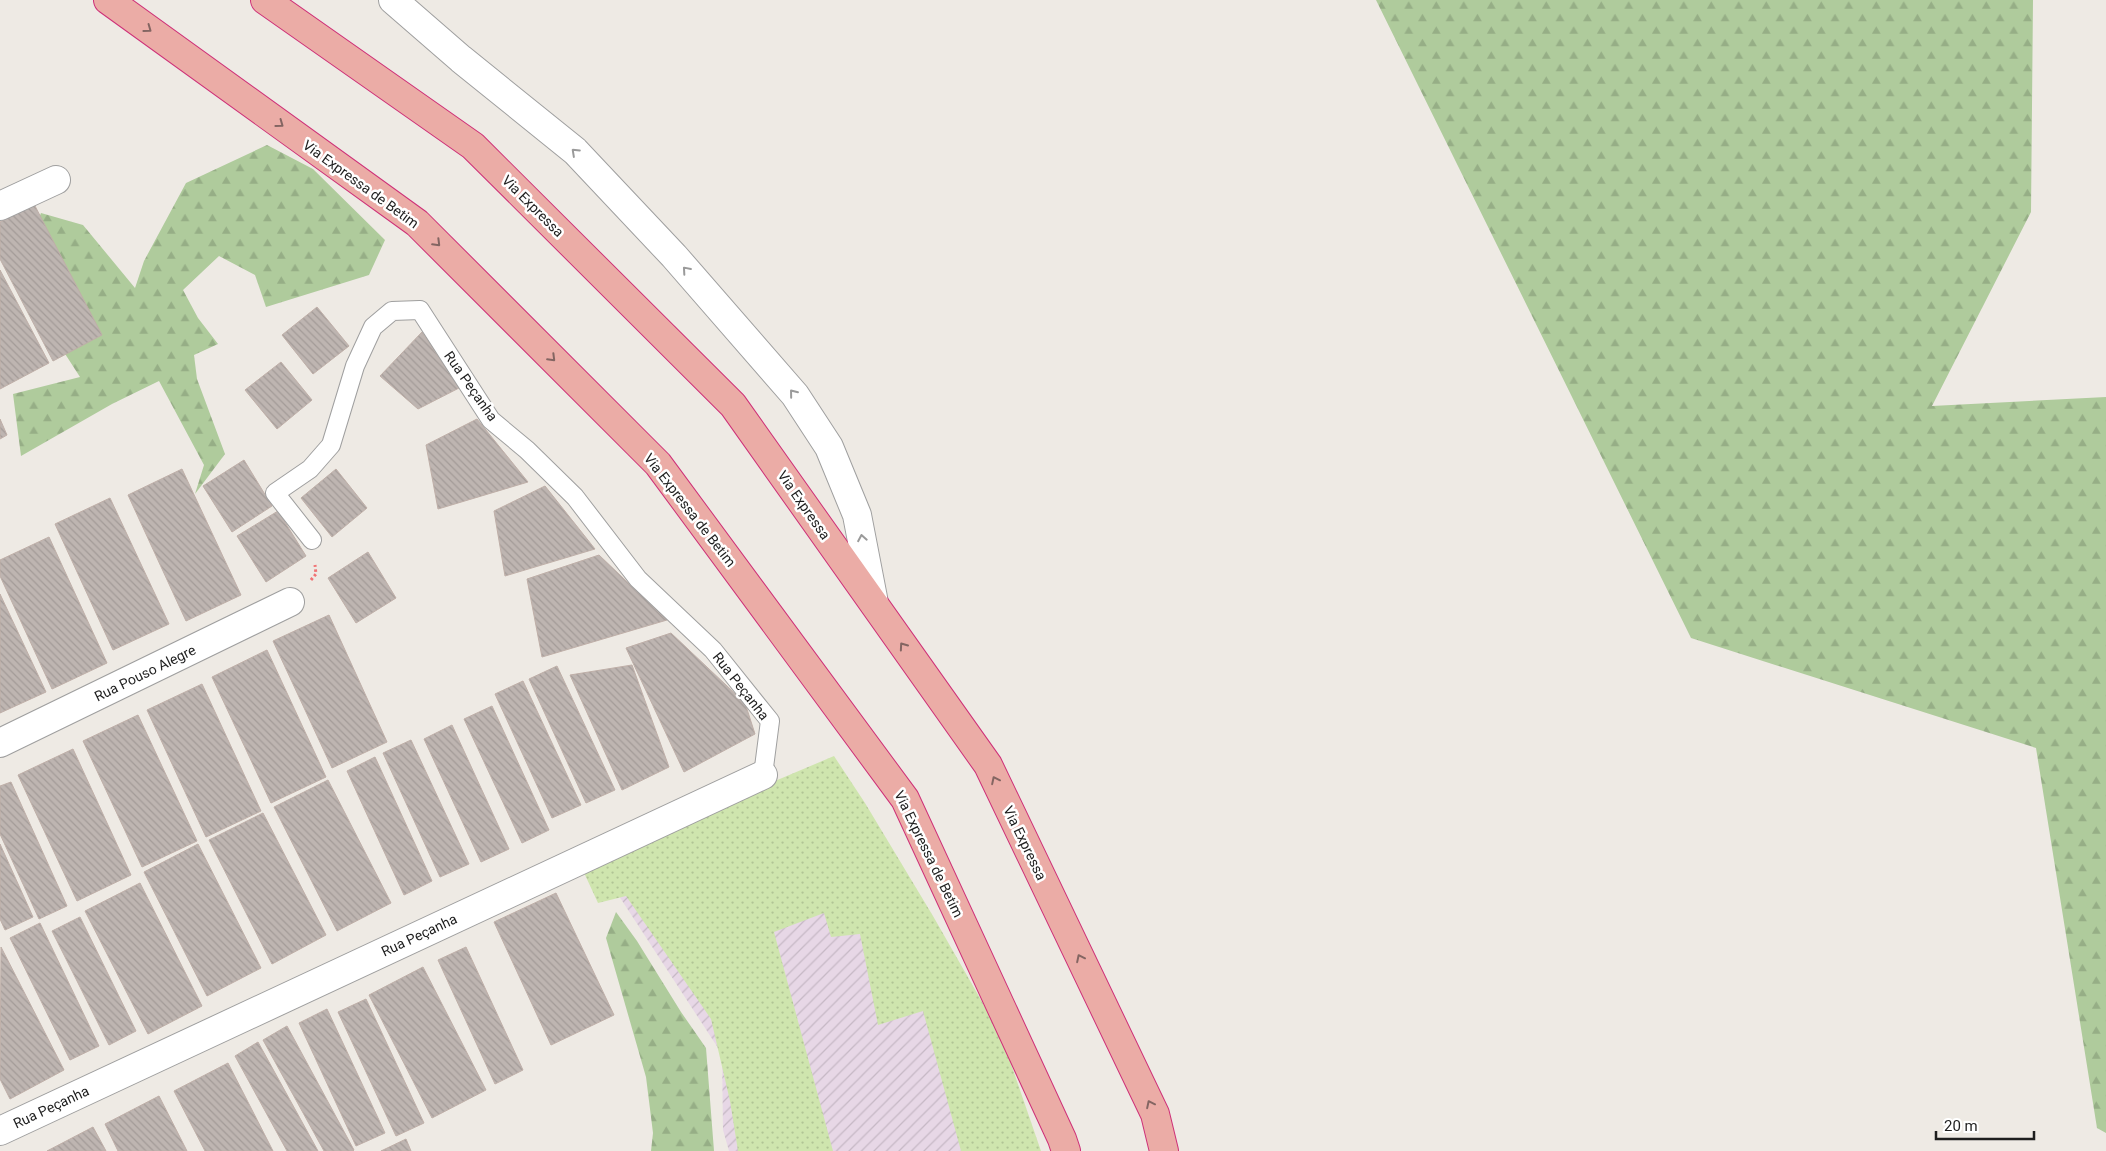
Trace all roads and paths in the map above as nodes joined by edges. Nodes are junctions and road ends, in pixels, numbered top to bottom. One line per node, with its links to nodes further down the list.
1 (108, 0): 12 (highway, Via Expressa de Betim, one-way to 12)
2 (265, 0): 8 (highway, Via Expressa)
3 (393, 0): 8 (street, one-way to 3)
4 (56, 180): 5 (street)
5 (0, 206)
6 (312, 540): 7 (path); 10 (lane, Rua Peçanha)
7 (290, 602): 9 (street, Rua Pouso Alegre)
8 (874, 603): 13 (highway, Via Expressa, one-way to 8)
9 (0, 743)
10 (763, 775): 11 (street, Rua Peçanha)
11 (0, 1131)
12 (1066, 1151)
13 (1164, 1151)

